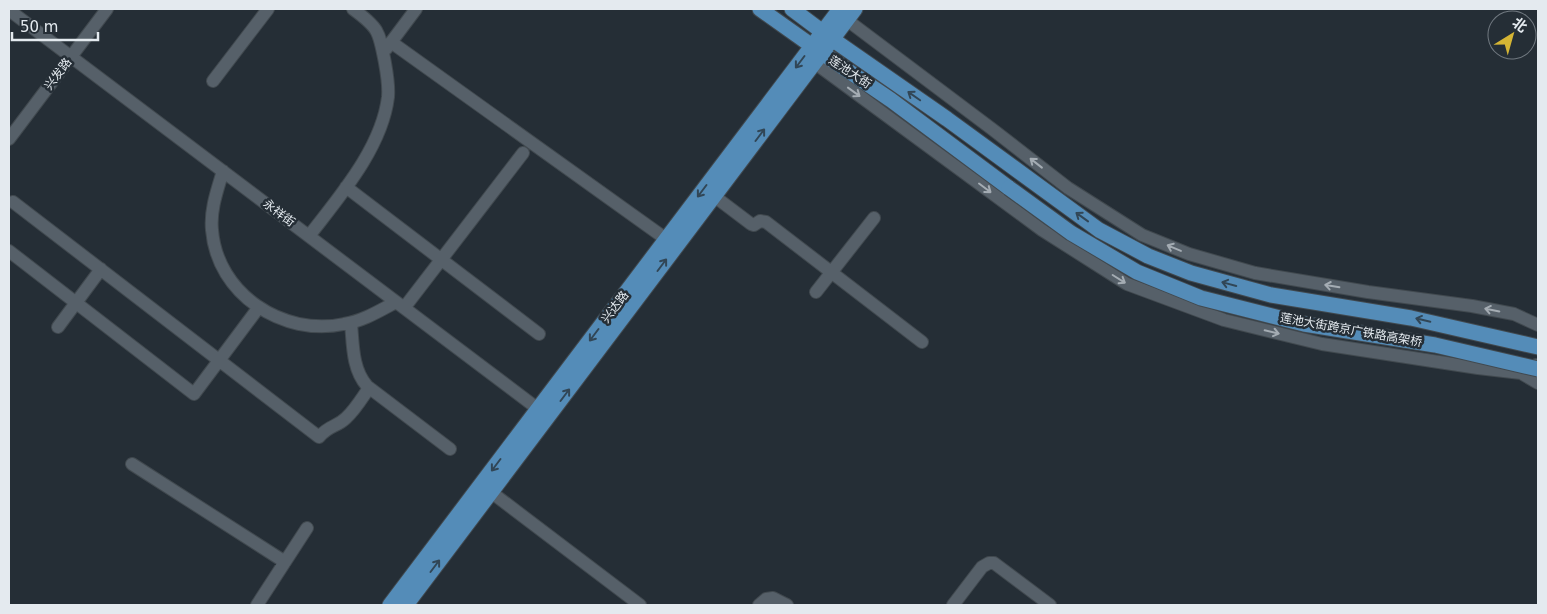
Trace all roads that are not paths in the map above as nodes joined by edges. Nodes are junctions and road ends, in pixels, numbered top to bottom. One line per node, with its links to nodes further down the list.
1 (107, 9): 13 (street, 兴发路)
2 (268, 9): 14 (street)
3 (353, 9): 11 (street)
4 (416, 9): 10 (street)
5 (760, 9): 12 (main road, 莲池大街)
6 (792, 9): 9 (main road, 莲池大街)
7 (9, 10): 13 (street, 永祥街)
8 (847, 13): 9 (main road, 兴达路); 35 (street, one-way to 8)
9 (828, 35): 12 (main road, 兴达路); 15 (main road, 莲池大街, one-way to 9)
10 (391, 42): 11 (street); 25 (street)
11 (383, 53): 20 (street)
12 (816, 54): 16 (main road, 莲池大街); 21 (main road, 兴达路, one-way to 12); 25 (main road, 兴达路, one-way to 25); 43 (street, one-way to 43)
13 (71, 57): 17 (street, 兴发路); 19 (street, 永祥街)
14 (213, 81)
15 (954, 124): 39 (main road, 莲池大街跨京广铁路高架桥, one-way to 15)
16 (940, 136): 42 (main road, 莲池大街跨京广铁路高架桥, bridge)
17 (9, 139)
18 (523, 153): 27 (street)
19 (223, 171): 24 (street, 永祥街); 33 (street)
20 (346, 187): 24 (street); 27 (street)
21 (714, 196): 29 (street); 46 (main road, 兴达路, one-way to 21)
22 (13, 202): 28 (street)
23 (874, 218): 29 (street)
24 (309, 236): 32 (street, 永祥街)
25 (666, 239): 46 (main road, 兴达路, one-way to 46)
26 (9, 252): 31 (street)
27 (442, 260): 32 (street); 37 (street)
28 (101, 269): 31 (street); 40 (street)
29 (832, 272): 30 (street); 38 (street)
30 (816, 292)
31 (76, 303): 36 (street); 40 (street)
32 (400, 305): 34 (street); 46 (street, 永祥街)
33 (259, 307): 34 (street); 40 (street)
34 (350, 322): 45 (street)
35 (1538, 325)
36 (58, 327)
37 (539, 334)
38 (922, 342)
39 (1538, 347)
40 (220, 360): 45 (street)
41 (1538, 364): 43 (street)
42 (1538, 369)
43 (1521, 373): 44 (street)
44 (1538, 383)
45 (369, 388): 47 (street)
46 (543, 413): 49 (main road, 兴达路); 53 (main road, 兴达路, one-way to 53)
47 (450, 449)
48 (132, 464): 51 (street)
49 (491, 492): 54 (main road, 兴达路, one-way to 49); 55 (street)
50 (307, 528): 51 (street)
51 (285, 562): 52 (street)
52 (257, 605)
53 (390, 605)
54 (406, 605)
55 (640, 605)
56 (759, 605): 57 (street)
57 (786, 605)
58 (953, 605): 59 (street)
59 (1050, 605)

